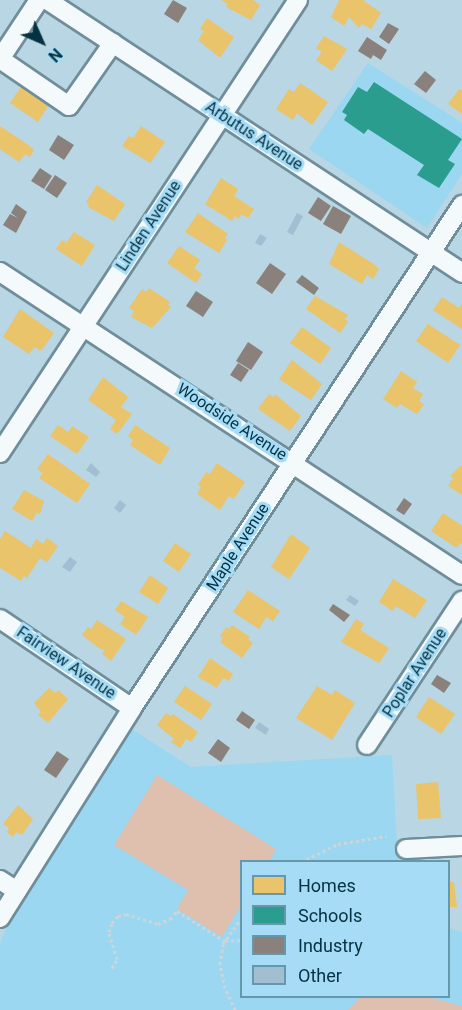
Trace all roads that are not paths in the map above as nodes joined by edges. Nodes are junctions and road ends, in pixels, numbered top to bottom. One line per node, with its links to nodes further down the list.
1 (39, 0): 5 (street)
2 (47, 0): 4 (street, Arbutus Avenue)
3 (298, 0): 6 (street, Linden Avenue)
4 (113, 43): 5 (street); 6 (street, Arbutus Avenue)
5 (1, 57)
6 (222, 115): 8 (street, Arbutus Avenue); 11 (street, Linden Avenue)
7 (462, 204): 8 (street, Maple Avenue)
8 (431, 252): 10 (street, Arbutus Avenue); 13 (street, Maple Avenue)
9 (0, 272): 11 (street, Woodside Avenue)
10 (462, 273)
11 (84, 327): 12 (street, Linden Avenue); 13 (street, Woodside Avenue)
12 (0, 453)
13 (293, 462): 14 (street, Woodside Avenue); 17 (street, Maple Avenue)
14 (462, 575)
15 (462, 602): 18 (street, Poplar Avenue)
16 (0, 619): 17 (street, Fairview Avenue)
17 (132, 708): 22 (street, Maple Avenue)
18 (367, 745)
19 (462, 846): 20 (street)
20 (406, 849)
21 (0, 880): 22 (street)
22 (17, 891): 23 (street, Maple Avenue)
23 (0, 918)

